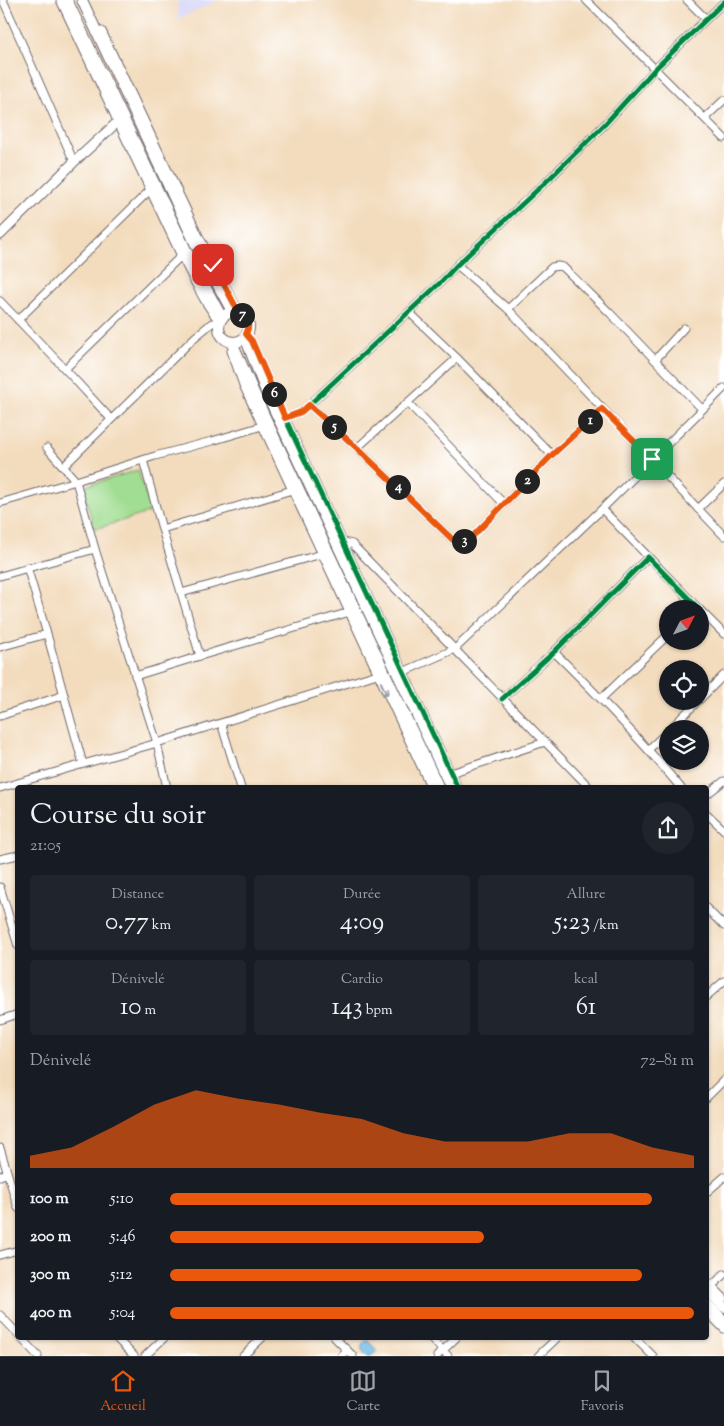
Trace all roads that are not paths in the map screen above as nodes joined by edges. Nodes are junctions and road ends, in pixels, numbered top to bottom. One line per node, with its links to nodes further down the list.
1 (3, 0): 15 (street)
2 (60, 0): 13 (street)
3 (67, 0): 13 (main road)
4 (82, 0): 23 (main road)
5 (87, 0): 23 (street)
6 (586, 0): 10 (street)
7 (687, 0): 9 (street)
8 (724, 2): 9 (street)
9 (706, 19): 10 (street)
10 (654, 69): 12 (street); 19 (street)
11 (724, 100): 12 (street)
12 (705, 118): 14 (street)
13 (120, 120): 15 (street); 16 (street); 25 (main road)
14 (724, 138)
15 (74, 162): 17 (street)
16 (150, 190): 18 (street); 24 (street)
17 (0, 235)
18 (181, 256): 25 (street); 31 (street)
19 (457, 265): 21 (street); 22 (street)
20 (0, 301): 24 (street)
21 (508, 309): 30 (street); 35 (street)
22 (409, 312): 29 (street); 34 (street)
23 (236, 313): 25 (main road); 27 (main road)
24 (18, 320): 31 (street)
25 (221, 320): 28 (main road); 38 (street)
26 (684, 328): 30 (street)
27 (246, 336): 28 (main road); 37 (street); 95 (main road)
28 (231, 342): 39 (street); 94 (main road)
29 (458, 358): 33 (street); 42 (street)
30 (655, 360): 36 (street)
31 (65, 369): 38 (street)
32 (724, 388): 36 (street)
33 (408, 403): 41 (street); 50 (street)
34 (309, 405): 37 (street); 41 (street)
35 (602, 409): 42 (street); 43 (street)
36 (702, 409): 43 (street)
37 (285, 418): 55 (street)
38 (111, 419): 45 (street)
39 (262, 426): 44 (street); 48 (street)
40 (47, 448): 45 (street)
41 (357, 448): 50 (street)
42 (552, 455): 50 (street)
43 (652, 459): 51 (street); 52 (street)
44 (142, 460): 46 (street); 53 (street)
45 (64, 466): 46 (street)
46 (76, 481): 49 (street); 56 (street)
47 (724, 484): 51 (street)
48 (292, 490): 53 (street); 57 (street)
49 (0, 503)
50 (504, 504)
51 (698, 508): 54 (street)
52 (602, 509): 58 (street); 69 (street)
53 (162, 529): 61 (street)
54 (724, 536)
55 (344, 542): 69 (street); 72 (street)
56 (95, 549): 59 (street); 75 (street)
57 (322, 554): 61 (street); 63 (street)
58 (648, 557): 62 (street); 70 (street)
59 (27, 567): 60 (street); 65 (street)
60 (0, 576)
61 (181, 593): 71 (street)
62 (689, 600)
63 (350, 612): 71 (street); 73 (street)
64 (709, 620): 66 (street)
65 (47, 634): 68 (street); 77 (street)
66 (724, 634)
67 (659, 644): 78 (street)
68 (0, 647)
69 (455, 649): 72 (street); 79 (street)
70 (554, 652): 78 (street); 79 (street)
71 (200, 656): 75 (street)
72 (403, 672): 89 (street)
73 (377, 674): 83 (street); 93 (street, one-way to 93)
74 (724, 675): 76 (street)
75 (135, 676): 86 (street)
76 (709, 690)
77 (64, 695): 81 (street); 88 (street)
78 (602, 698): 87 (street)
79 (502, 699): 85 (street)
80 (689, 710): 82 (street)
81 (0, 716)
82 (679, 720)
83 (222, 723): 86 (street); 92 (street)
84 (659, 740): 87 (street)
85 (545, 742): 89 (street); 97 (street)
86 (157, 743): 88 (street); 91 (street)
87 (650, 749): 98 (street)
88 (83, 764): 99 (street)
89 (450, 773): 96 (street)
90 (724, 781): 100 (street)
91 (166, 785)
92 (240, 785)
93 (430, 785)
94 (438, 785)
95 (450, 785)
96 (456, 785)
97 (587, 785)
98 (680, 785)
99 (0, 788)
100 (709, 793)
101 (709, 816): 102 (street)
102 (724, 830)
103 (15, 856): 104 (street)
104 (0, 860)
105 (0, 887): 108 (street)
106 (709, 911): 107 (street)
107 (724, 926)
108 (15, 930)
109 (724, 981): 110 (street)
110 (709, 994)
111 (15, 1015): 112 (street)
112 (0, 1020)
113 (724, 1080): 114 (street)
114 (709, 1095)
115 (0, 1148): 116 (street)
116 (4, 1174): 119 (street)
117 (724, 1177): 118 (street)
118 (709, 1190)
119 (15, 1201)
120 (15, 1251): 121 (street)
121 (0, 1255)
122 (724, 1274): 123 (street)
123 (709, 1288): 124 (street); 126 (main road)
124 (724, 1298)
125 (709, 1306): 129 (main road)
126 (724, 1308)
127 (709, 1314): 130 (street)
128 (0, 1315): 131 (street)
129 (724, 1321)
130 (724, 1329)
131 (15, 1331)
132 (23, 1340): 144 (street)
133 (118, 1340): 145 (street)
134 (162, 1340): 146 (street)
135 (260, 1340): 147 (street)
136 (337, 1340): 141 (street)
137 (432, 1340): 142 (street)
138 (454, 1340): 142 (street)
139 (555, 1340): 150 (street)
140 (637, 1340): 143 (street)
141 (347, 1350): 148 (street); 149 (street)
142 (443, 1354)
143 (649, 1355)
144 (38, 1356)
145 (134, 1356)
146 (145, 1356)
147 (243, 1356)
148 (341, 1356)
149 (353, 1356)
150 (538, 1356)

